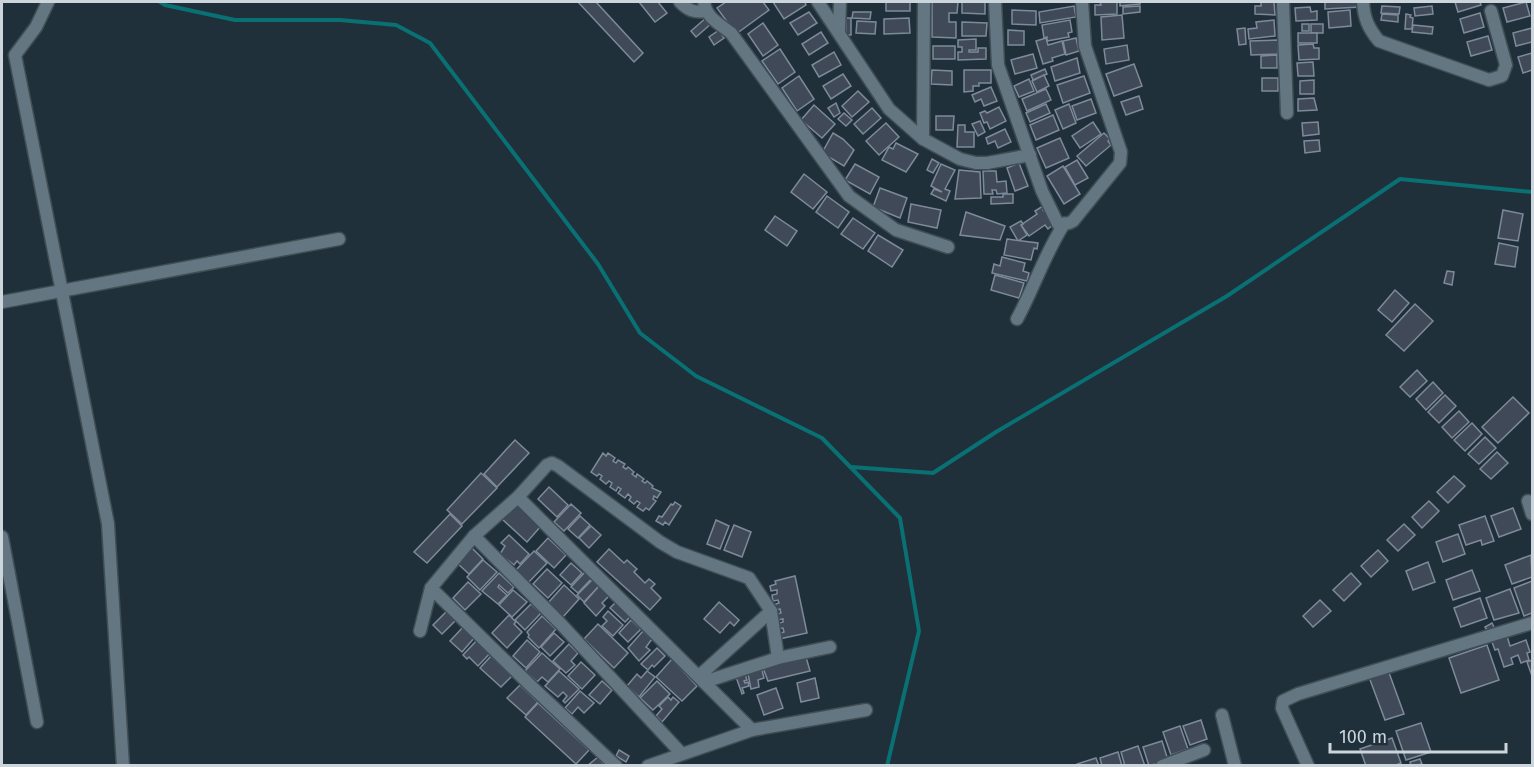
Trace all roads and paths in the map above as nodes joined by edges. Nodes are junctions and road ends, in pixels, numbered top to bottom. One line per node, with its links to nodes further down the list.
1 (48, 2): 19 (street)
2 (680, 2): 10 (street)
3 (818, 2): 12 (street)
4 (840, 2): 12 (street)
5 (924, 2): 14 (street)
6 (995, 2): 15 (street)
7 (1082, 2): 16 (street)
8 (1283, 2): 13 (street)
9 (1363, 2): 11 (street)
10 (705, 6): 18 (street)
11 (1491, 11)
12 (839, 32): 14 (street)
13 (1287, 113)
14 (923, 139): 15 (street)
15 (1030, 155): 16 (street)
16 (1064, 224): 21 (street)
17 (339, 239): 19 (street)
18 (948, 247)
19 (62, 291): 20 (street); 40 (street)
20 (2, 302)
21 (1017, 319)
22 (518, 497): 25 (street); 28 (street); 33 (street)
23 (1528, 501): 24 (street)
24 (1533, 514)
25 (474, 536): 27 (street); 39 (street)
26 (2, 537): 36 (street)
27 (431, 588): 30 (street); 41 (street)
28 (771, 611): 32 (street); 33 (street)
29 (1533, 623): 45 (street)
30 (420, 631)
31 (830, 647): 32 (street)
32 (778, 658): 33 (street)
33 (701, 679): 37 (street)
34 (866, 710): 37 (street)
35 (1222, 715): 44 (street)
36 (37, 722)
37 (752, 730): 39 (street)
38 (1204, 750): 43 (street)
39 (681, 753): 42 (street)
40 (123, 765)
41 (616, 765)
42 (648, 765)
43 (1162, 765)
44 (1235, 765)
45 (1308, 765)

